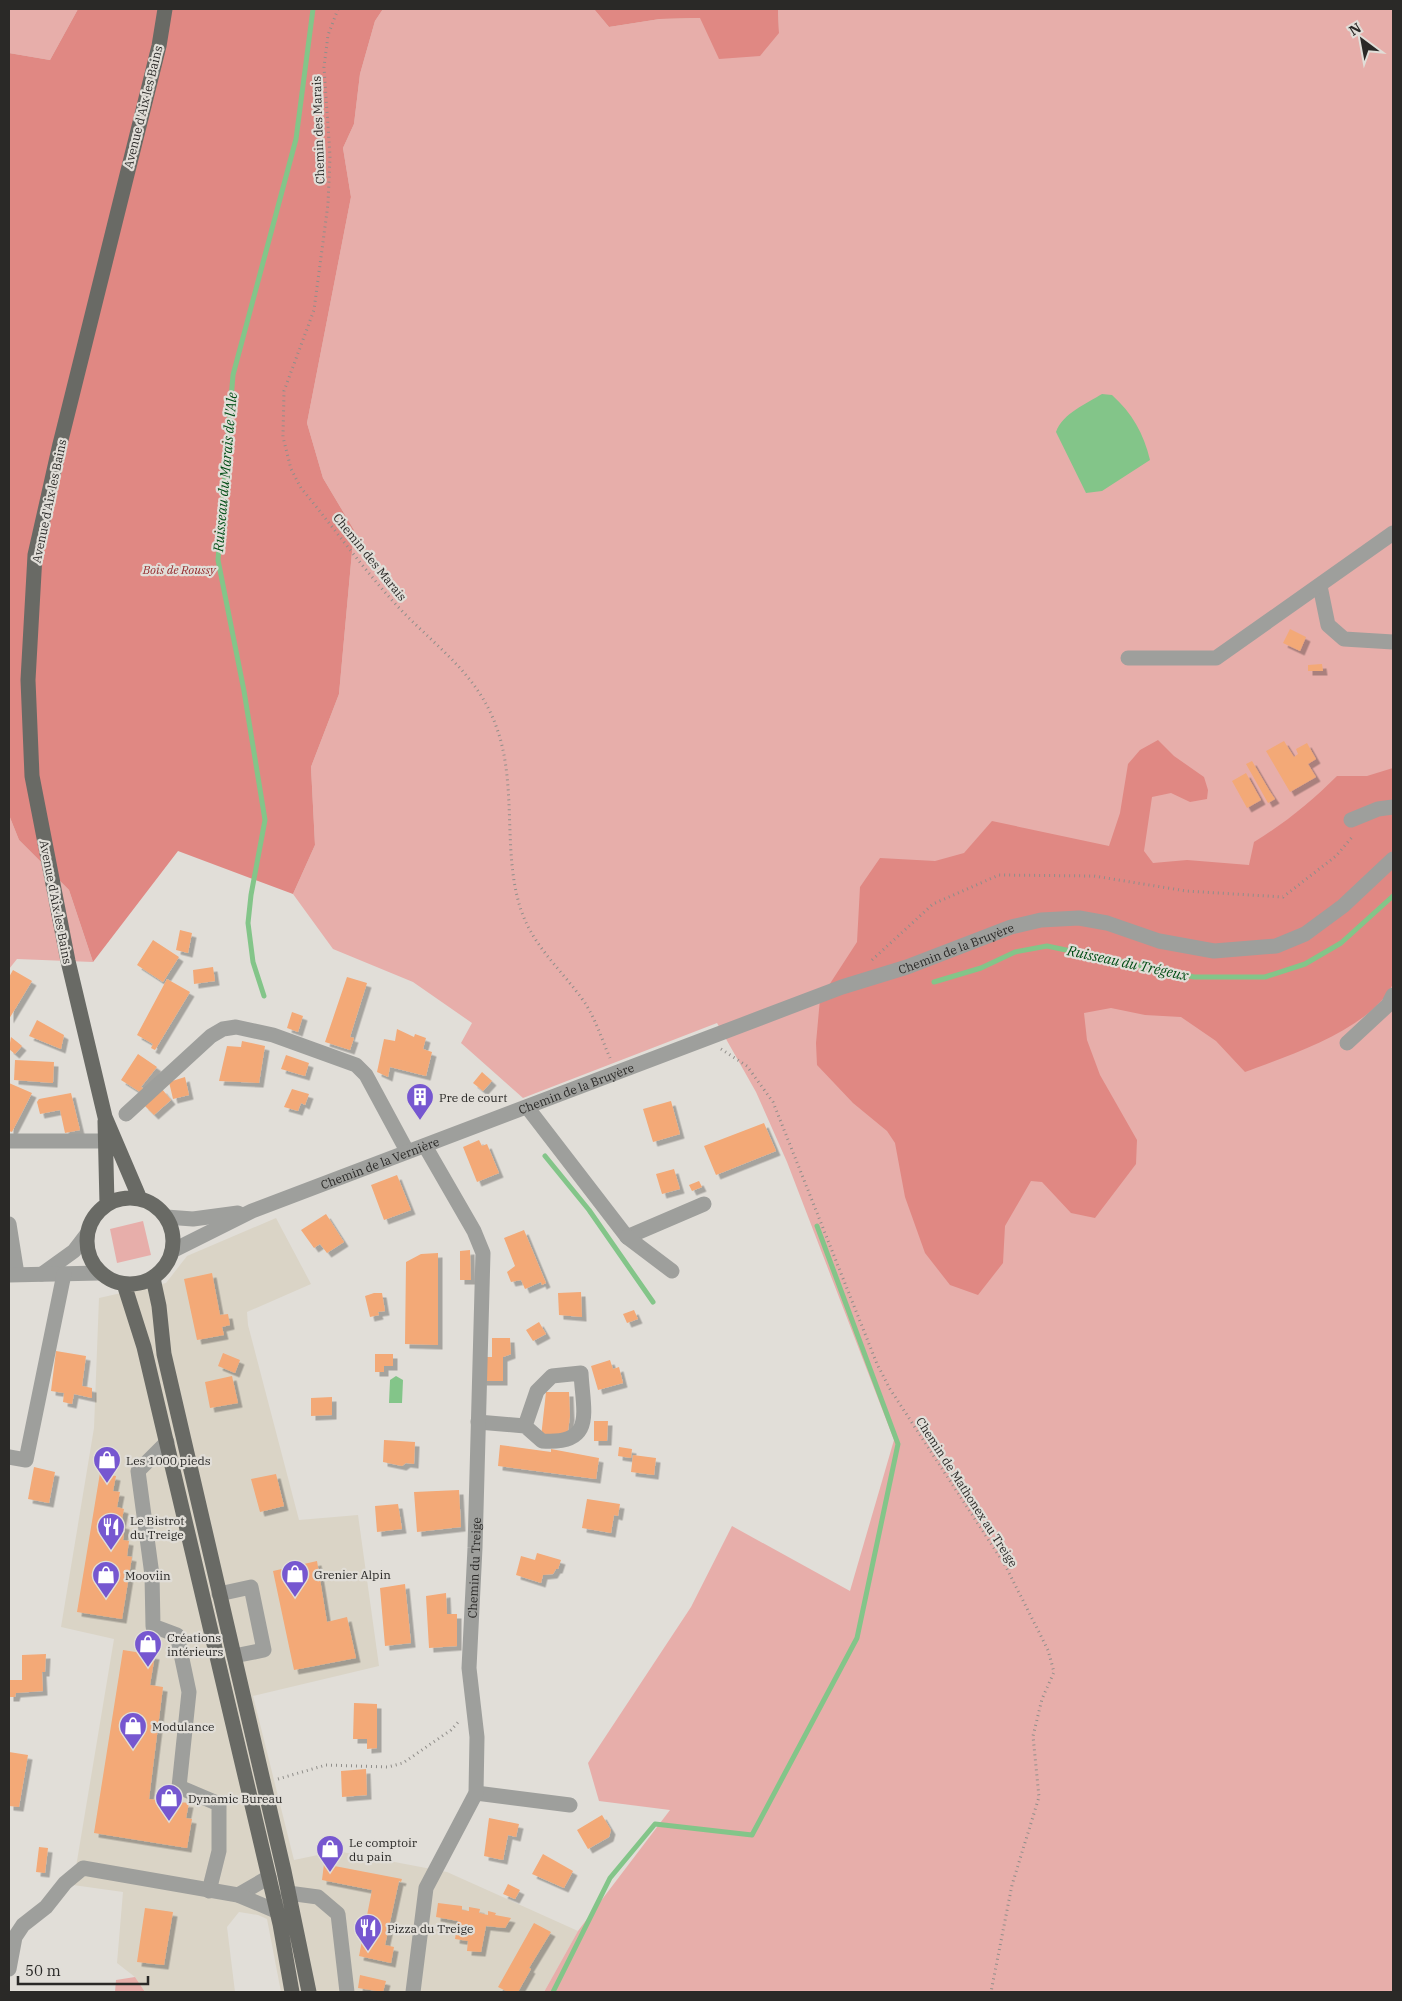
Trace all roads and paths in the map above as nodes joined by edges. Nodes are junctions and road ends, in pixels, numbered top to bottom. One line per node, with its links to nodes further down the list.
1 (165, 9): 18 (main road, Avenue d'Aix les Bains)
2 (338, 9): 14 (path, Chemin des Marais)
3 (1393, 533): 4 (street)
4 (1320, 586): 5 (street); 6 (street)
5 (1393, 642)
6 (1128, 658)
7 (1393, 807): 8 (street)
8 (1353, 827): 10 (path)
9 (1393, 859): 12 (street, Chemin de la Bruyère)
10 (869, 962)
11 (1393, 995): 13 (street)
12 (710, 1037): 14 (street, Chemin de la Bruyère); 59 (path, Chemin de Mathonex au Treige)
13 (1348, 1044)
14 (615, 1073): 15 (street, Chemin de la Bruyère)
15 (527, 1107): 17 (street, Chemin de la Bruyère); 30 (street)
16 (126, 1114): 22 (street)
17 (509, 1114): 21 (street, Chemin de la Vernière)
18 (105, 1117): 20 (main road); 23 (main road)
19 (9, 1141): 20 (street)
20 (104, 1141): 24 (main road)
21 (425, 1146): 22 (street, Chemin de la Vernière); 39 (street, Chemin du Treige)
22 (407, 1152): 26 (street, Chemin de la Vernière)
23 (140, 1199): 24 (main road); 27 (main road)
24 (107, 1204): 29 (main road)
25 (704, 1204): 30 (street)
26 (252, 1211): 27 (street, Chemin de la Vernière); 31 (street, Chemin de la Vernière)
27 (166, 1217): 31 (main road)
28 (9, 1224): 36 (street)
29 (87, 1234): 33 (main road); 34 (street)
30 (626, 1237): 32 (street)
31 (172, 1251): 37 (main road)
32 (672, 1271)
33 (100, 1273): 35 (street); 38 (main road)
34 (42, 1274): 35 (street); 36 (street)
35 (64, 1274): 42 (street)
36 (13, 1275)
37 (153, 1278): 38 (main road); 43 (main road)
38 (124, 1284): 41 (main road)
39 (478, 1422): 40 (street); 45 (street, Chemin du Treige)
40 (526, 1426): 40 (street)
41 (167, 1442): 49 (main road); 50 (street)
42 (9, 1457)
43 (220, 1594): 44 (main road); 44 (street)
44 (234, 1656): 46 (main road)
45 (473, 1707): 46 (path); 47 (street, Chemin du Treige)
46 (263, 1784): 51 (main road)
47 (476, 1793): 48 (street); 58 (street, Chemin du Treige)
48 (570, 1805)
49 (269, 1877): 52 (street); 53 (main road)
50 (209, 1891): 52 (street); 54 (street)
51 (288, 1893): 56 (main road); 57 (street)
52 (238, 1895): 53 (street)
53 (276, 1911): 55 (main road)
54 (9, 1969)
55 (292, 1992)
56 (310, 1992)
57 (347, 1992)
58 (413, 1992)
59 (991, 1992)

